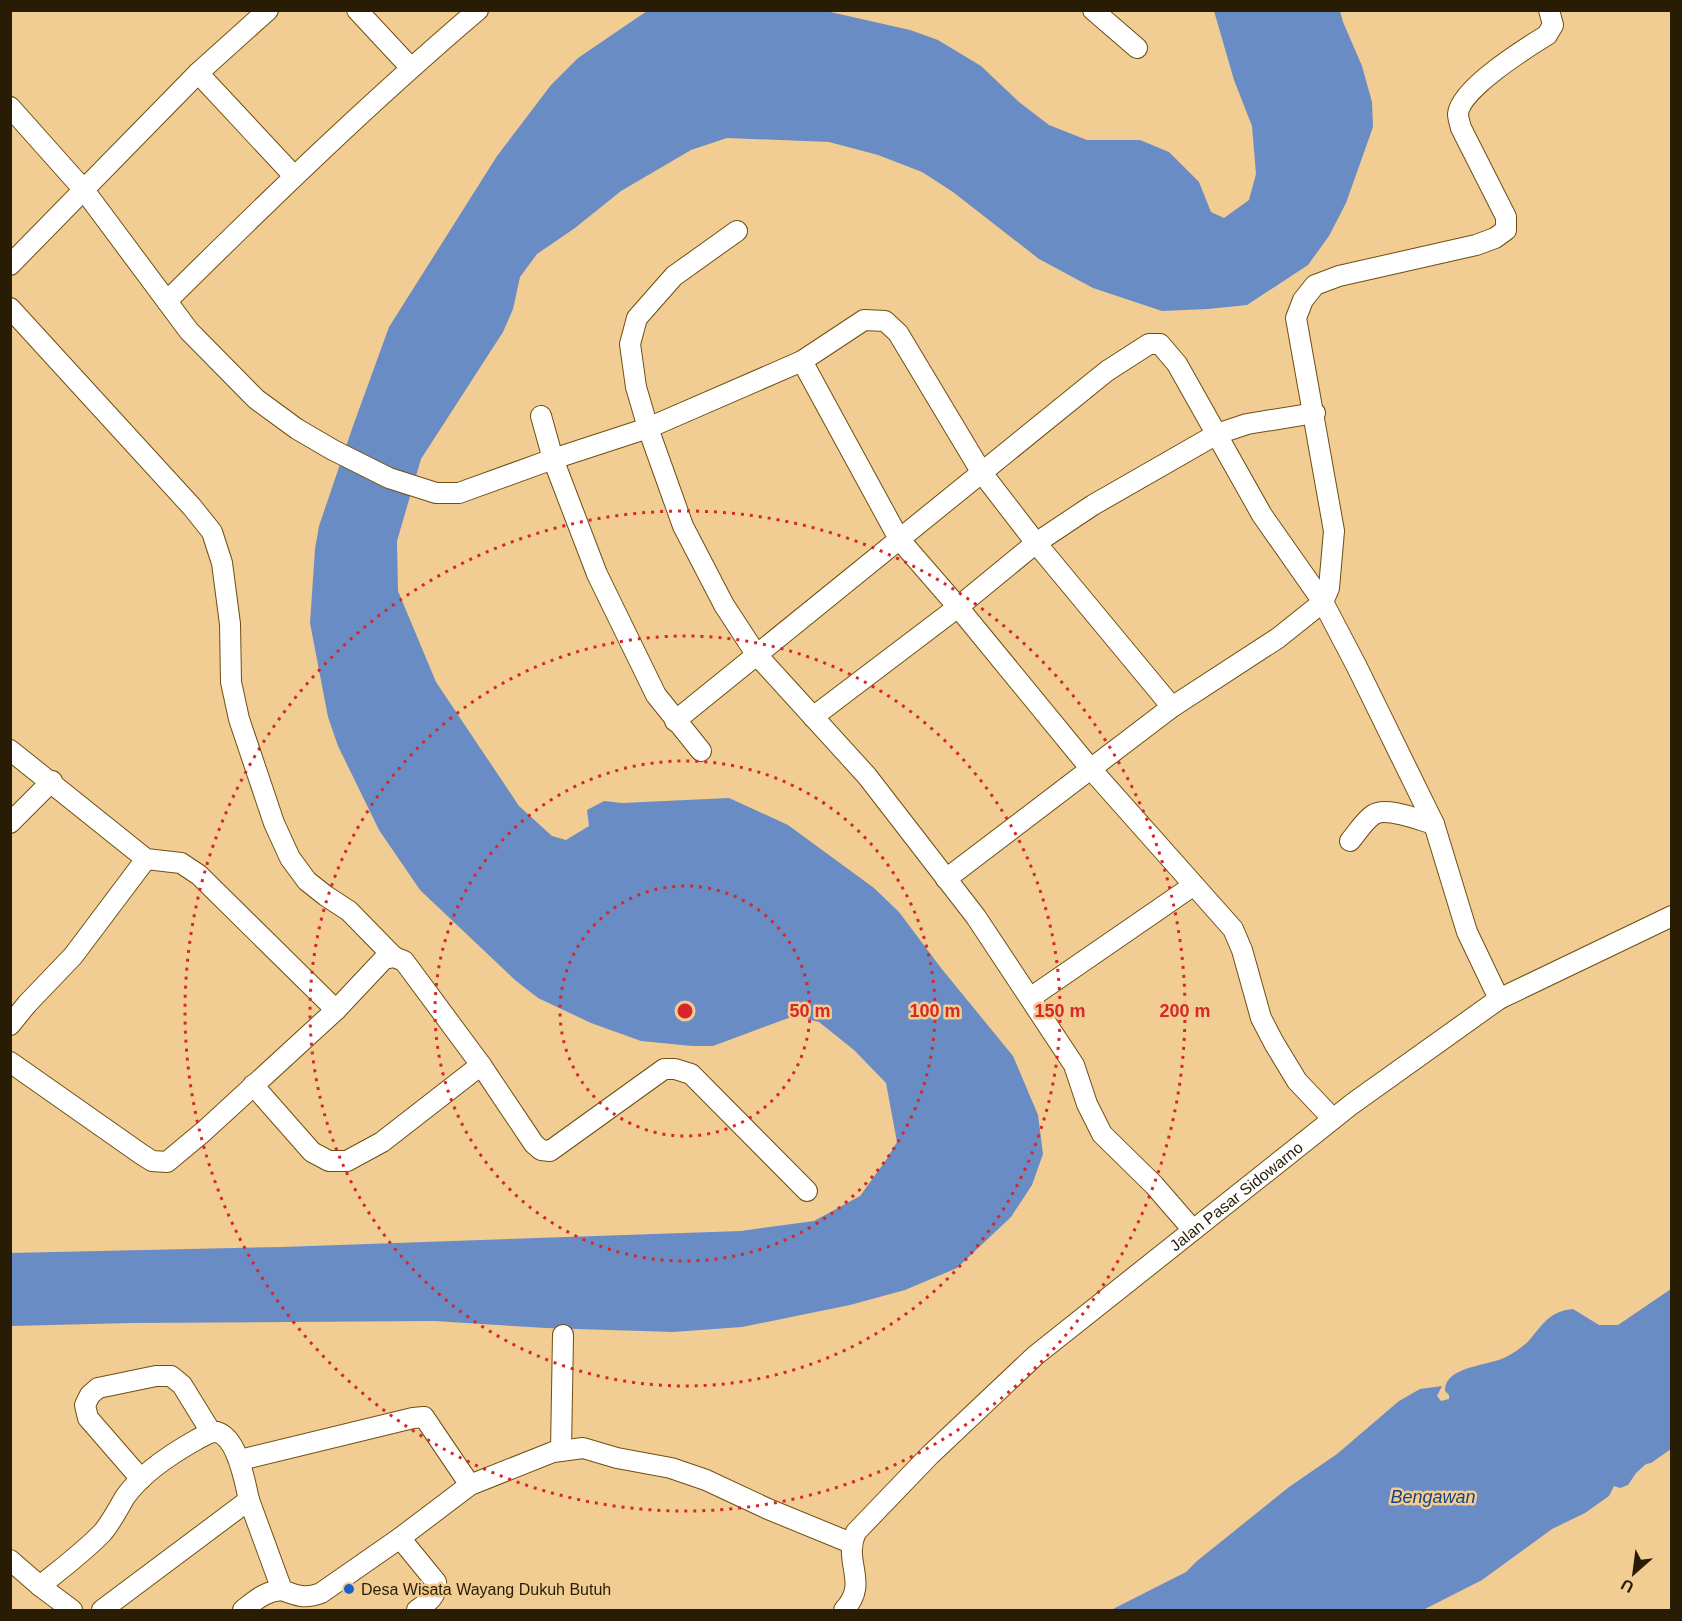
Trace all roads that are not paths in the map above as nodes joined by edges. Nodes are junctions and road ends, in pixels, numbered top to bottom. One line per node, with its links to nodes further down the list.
1 (268, 10): 8 (street)
2 (357, 10): 7 (street)
3 (478, 10): 7 (street)
4 (1093, 10): 6 (street)
5 (1548, 10): 17 (street)
6 (1137, 48)
7 (411, 68): 10 (street)
8 (198, 74): 10 (street); 11 (street)
9 (10, 107): 11 (street)
10 (294, 176): 14 (street)
11 (84, 190): 13 (street); 14 (street)
12 (737, 231): 19 (street)
13 (10, 265)
14 (167, 301): 21 (street)
15 (10, 308): 42 (street)
16 (802, 360): 19 (street); 22 (street); 23 (street)
17 (1315, 413): 20 (street); 25 (street)
18 (541, 416): 21 (street)
19 (648, 428): 21 (street); 27 (street)
20 (1217, 434): 22 (street); 24 (street); 25 (street)
21 (553, 459): 30 (street)
22 (982, 473): 23 (street); 24 (street)
23 (899, 539): 26 (street); 27 (street)
24 (1036, 543): 26 (street); 28 (street)
25 (1323, 602): 28 (street); 36 (street)
26 (958, 607): 29 (street); 33 (street)
27 (756, 654): 29 (street); 30 (street)
28 (1172, 707): 33 (street)
29 (813, 717): 39 (street)
30 (675, 720): 32 (street)
31 (10, 750): 34 (street)
32 (701, 751)
33 (1090, 768): 39 (street); 40 (street)
34 (52, 781): 35 (street); 38 (street)
35 (10, 823)
36 (1434, 824): 37 (street); 44 (street)
37 (1350, 841)
38 (146, 859): 45 (street); 46 (street)
39 (946, 879): 43 (street)
40 (1194, 885): 43 (street); 50 (street)
41 (1671, 916): 44 (street, Jalan Pasar Sidowarno)
42 (394, 957): 45 (street); 48 (street)
43 (1030, 998): 52 (street)
44 (1499, 999): 50 (street, Jalan Pasar Sidowarno)
45 (336, 1010): 49 (street)
46 (10, 1025)
47 (10, 1062): 49 (street)
48 (481, 1065): 49 (street); 51 (street)
49 (253, 1085)
50 (1333, 1119): 52 (street, Jalan Pasar Sidowarno)
51 (807, 1191)
52 (1193, 1230): 61 (street, Jalan Pasar Sidowarno)
53 (563, 1335): 55 (street)
54 (211, 1432): 56 (street); 57 (street); 57 (street)
55 (561, 1451): 58 (street); 61 (street)
56 (240, 1460): 58 (street); 59 (street)
57 (141, 1479): 63 (street)
58 (470, 1485): 60 (street)
59 (249, 1500): 64 (street); 66 (street)
60 (399, 1538): 64 (street); 68 (street)
61 (851, 1543): 69 (street)
62 (10, 1560): 63 (street)
63 (40, 1586): 65 (street)
64 (282, 1590): 67 (street)
65 (72, 1611)
66 (102, 1611)
67 (243, 1611)
68 (417, 1611)
69 (844, 1611)

